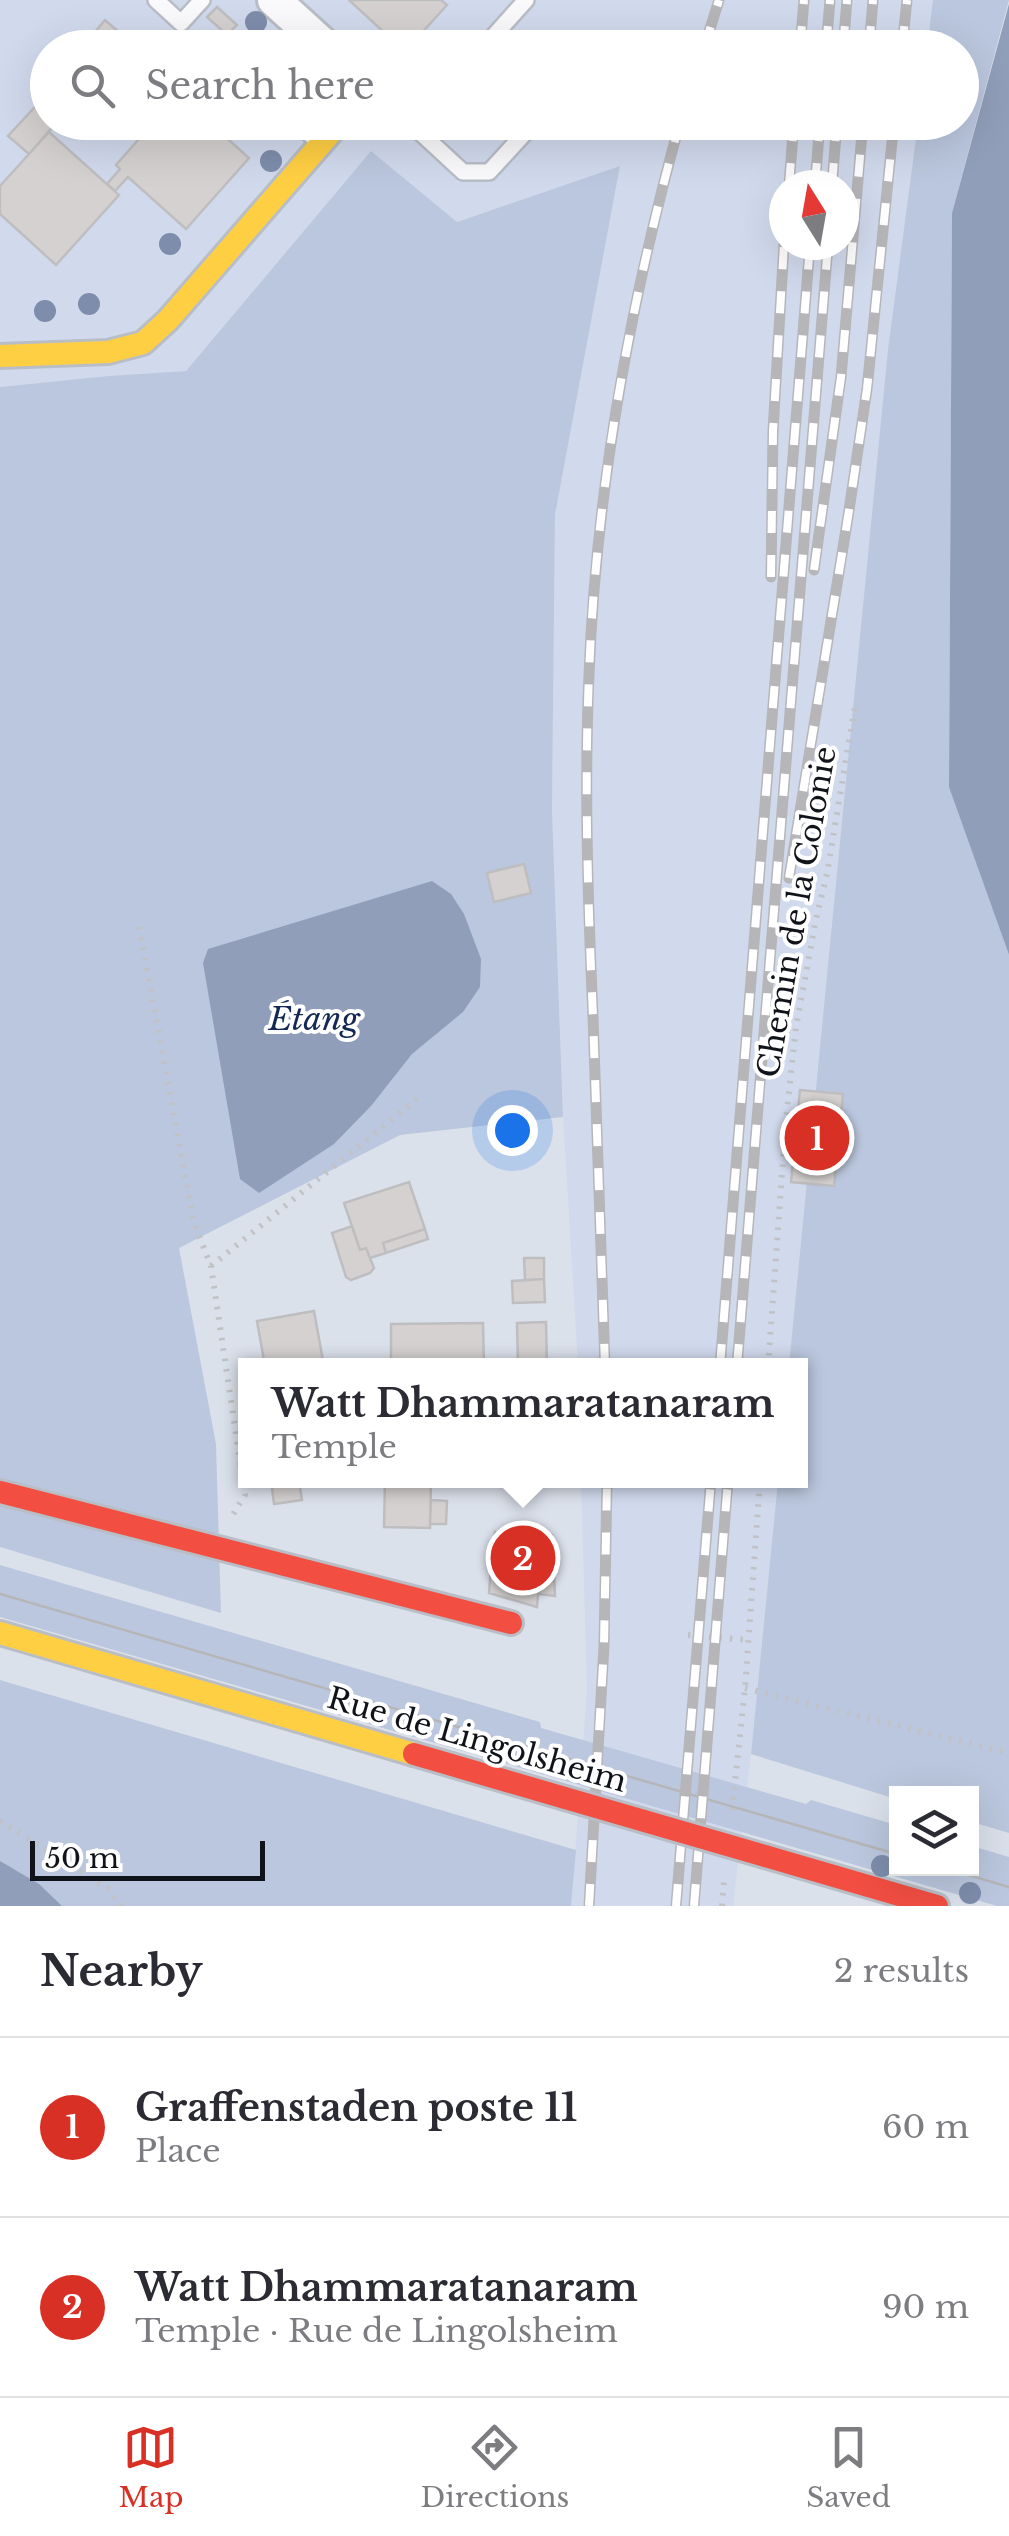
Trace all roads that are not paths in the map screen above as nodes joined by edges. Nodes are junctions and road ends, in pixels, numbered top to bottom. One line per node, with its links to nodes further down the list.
1 (156, 0): 2 (lane)
2 (202, 0)
3 (274, 0): 5 (street)
4 (526, 0): 6 (lane)
5 (307, 30)
6 (499, 30)
7 (316, 140): 11 (lane)
8 (324, 140): 11 (main road)
9 (430, 140): 10 (lane)
10 (518, 140)
11 (320, 144): 12 (main road)
12 (0, 356)
13 (0, 1492): 14 (main road)
14 (510, 1623)
15 (0, 1633): 16 (main road, Rue de Lingolsheim, bridge)
16 (937, 1906)

